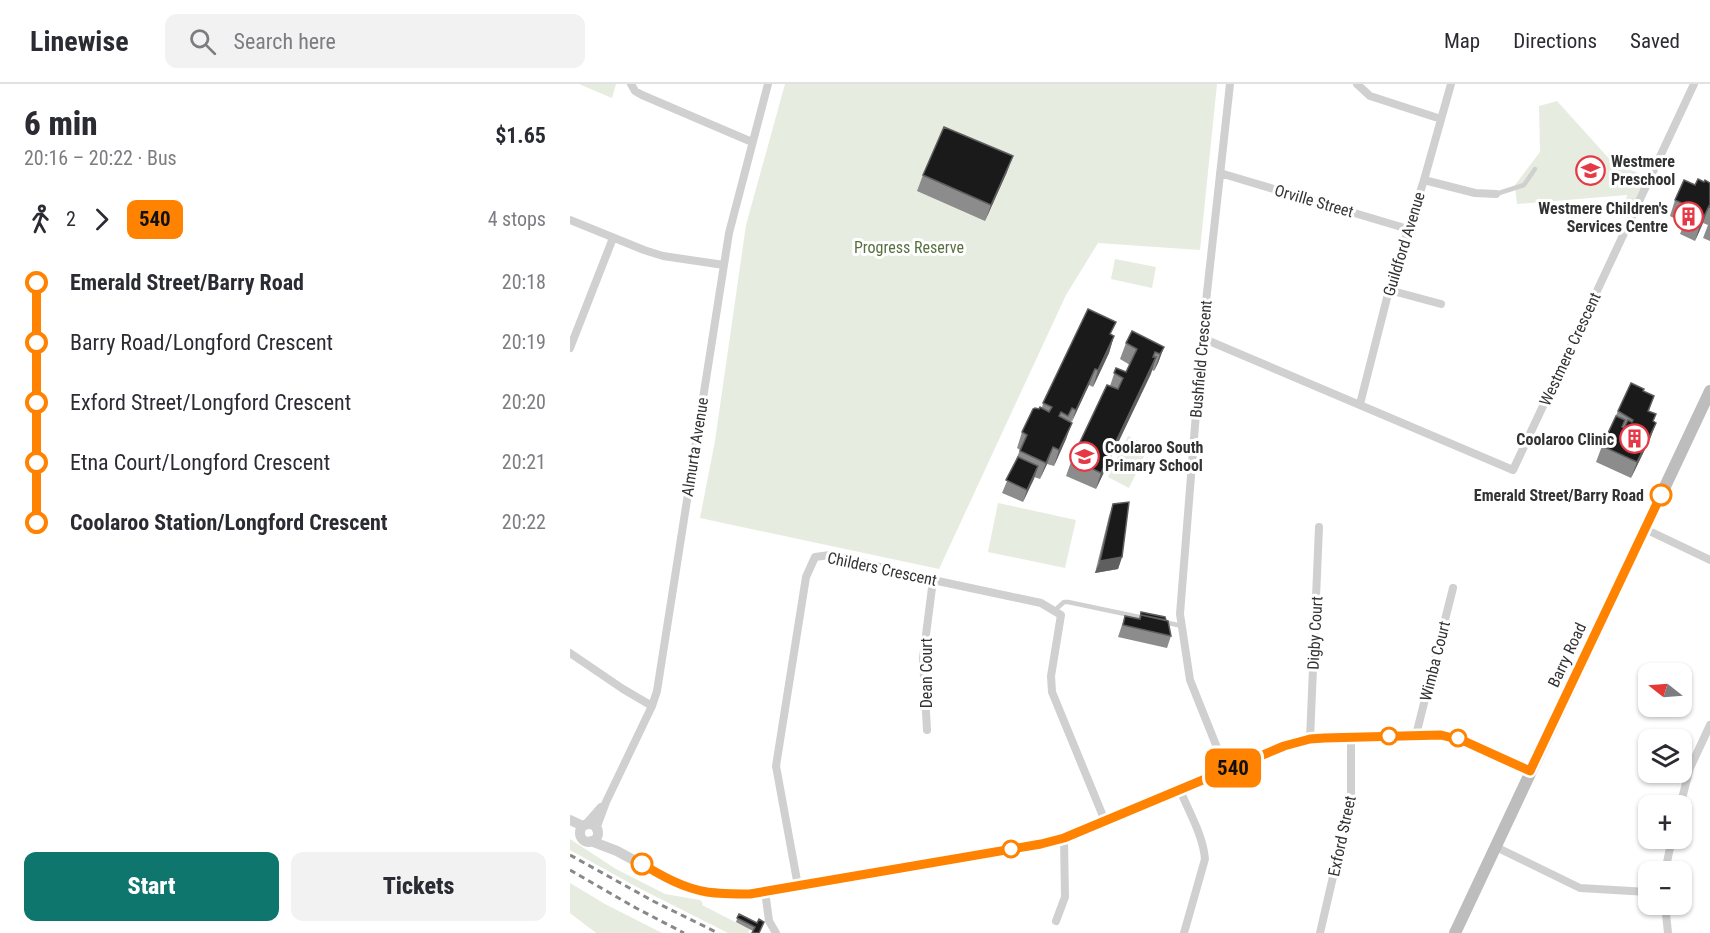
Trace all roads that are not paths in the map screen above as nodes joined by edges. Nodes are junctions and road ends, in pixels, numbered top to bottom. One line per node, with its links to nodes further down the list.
1 (631, 84): 8 (street)
2 (768, 84): 8 (street, Almurta Avenue)
3 (1230, 84): 10 (street, Bushfield Crescent)
4 (1357, 84): 7 (street)
5 (1451, 84): 7 (street, Guildford Avenue)
6 (1694, 84): 22 (street, Westmere Crescent)
7 (1441, 119): 11 (street, Guildford Avenue)
8 (752, 142): 16 (street, Almurta Avenue)
9 (1534, 169): 12 (lane)
10 (1220, 173): 14 (street, Orville Street); 19 (street, Bushfield Crescent)
11 (1424, 180): 12 (street); 14 (street, Guildford Avenue)
12 (1496, 194)
13 (570, 220): 15 (street)
14 (1408, 229): 17 (street, Guildford Avenue)
15 (613, 238): 16 (street); 20 (street)
16 (724, 266): 31 (street, Almurta Avenue)
17 (1389, 290): 18 (street); 22 (street, Guildford Avenue)
18 (1441, 304)
19 (1202, 338): 22 (street, Westmere Crescent); 29 (street, Bushfield Crescent)
20 (570, 348)
21 (1710, 391): 24 (main road, Barry Road)
22 (1360, 404)
23 (1319, 526): 36 (street, Digby Court)
24 (1645, 529): 25 (street); 38 (main road, Barry Road)
25 (1710, 560)
26 (933, 580): 28 (street, Childers Crescent); 33 (street, Dean Court); 48 (street, Childers Crescent)
27 (1453, 588): 34 (street, Wimba Court)
28 (1054, 611): 29 (lane); 42 (street)
29 (1182, 626): 37 (street, Bushfield Crescent)
30 (570, 653): 31 (street)
31 (652, 706): 44 (street, Almurta Avenue)
32 (1710, 725): 40 (street)
33 (927, 730)
34 (1416, 735): 35 (street); 38 (street)
35 (1351, 737): 36 (street); 55 (street, Exford Street)
36 (1310, 739): 37 (street)
37 (1226, 770): 39 (street)
38 (1530, 771): 46 (main road, Barry Road)
39 (1180, 790): 42 (street); 54 (street)
40 (1683, 795)
41 (570, 820): 44 (street)
42 (1105, 821): 45 (street)
43 (570, 826): 44 (street)
44 (589, 829): 47 (street); 47 (street)
45 (1064, 838): 48 (street); 52 (street)
46 (1496, 847): 50 (street); 56 (main road, Barry Road)
47 (617, 850): 49 (street)
48 (798, 886): 49 (street)
49 (765, 891): 53 (street)
50 (1638, 891)
51 (1666, 915): 57 (street)
52 (1056, 921)
53 (776, 933)
54 (1184, 933)
55 (1320, 933)
56 (1455, 933)
57 (1668, 933)

